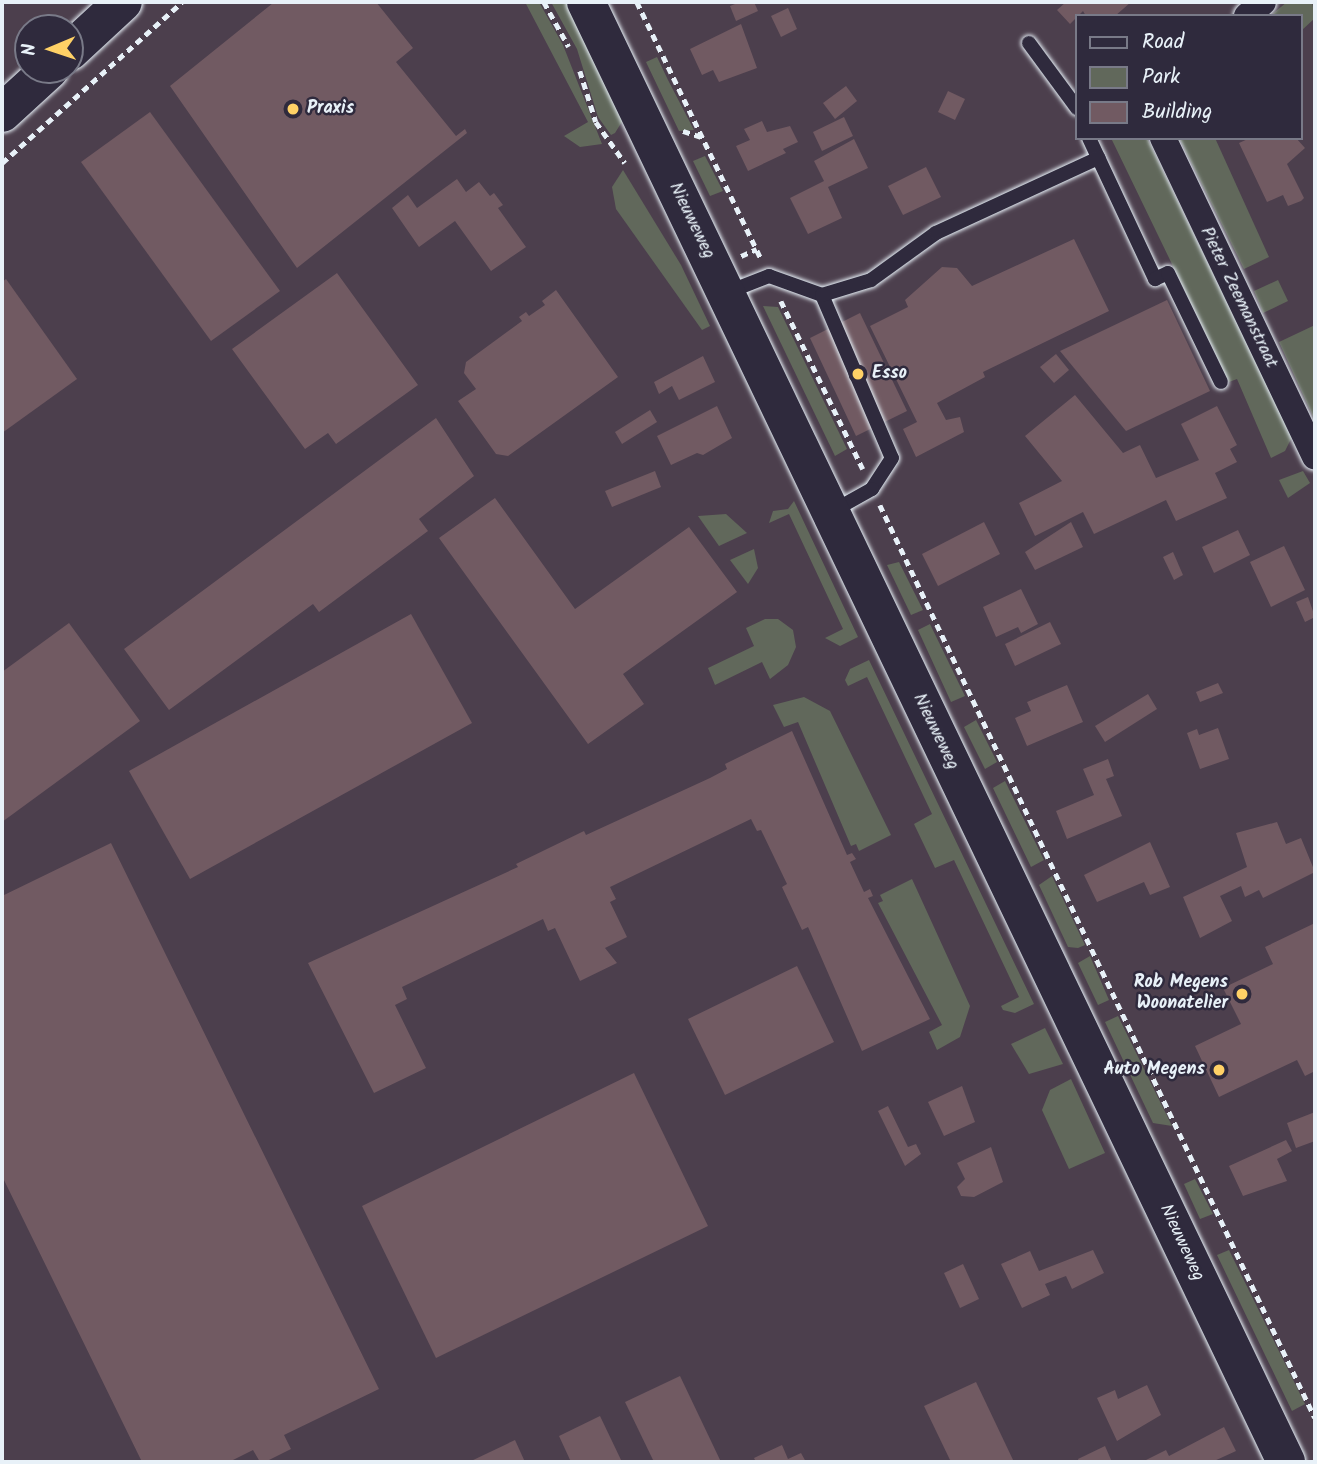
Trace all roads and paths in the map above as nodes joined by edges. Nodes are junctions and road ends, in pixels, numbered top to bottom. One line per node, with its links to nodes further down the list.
1 (124, 2): 8 (street)
2 (182, 2): 16 (path)
3 (586, 2): 18 (street, Nieuweweg)
4 (610, 2): 18 (street, Nieuweweg)
5 (637, 2): 17 (path)
6 (1263, 2): 7 (street)
7 (1249, 14)
8 (84, 38)
9 (1029, 43): 11 (lane)
10 (34, 84): 12 (street)
11 (1076, 107)
12 (2, 113)
13 (1090, 140): 15 (lane)
14 (1164, 140): 21 (street, Pieter Zeemanstraat)
15 (1098, 158): 19 (lane); 20 (lane)
16 (2, 163)
17 (757, 249): 18 (path); 18 (path)
18 (745, 278): 19 (lane); 22 (street, Nieuweweg); 22 (path)
19 (822, 295): 22 (lane)
20 (1221, 382)
21 (1315, 457)
22 (850, 501): 23 (path); 24 (street, Nieuweweg); 25 (street, Nieuweweg)
23 (1315, 1418)
24 (1286, 1462)
25 (1310, 1462)

